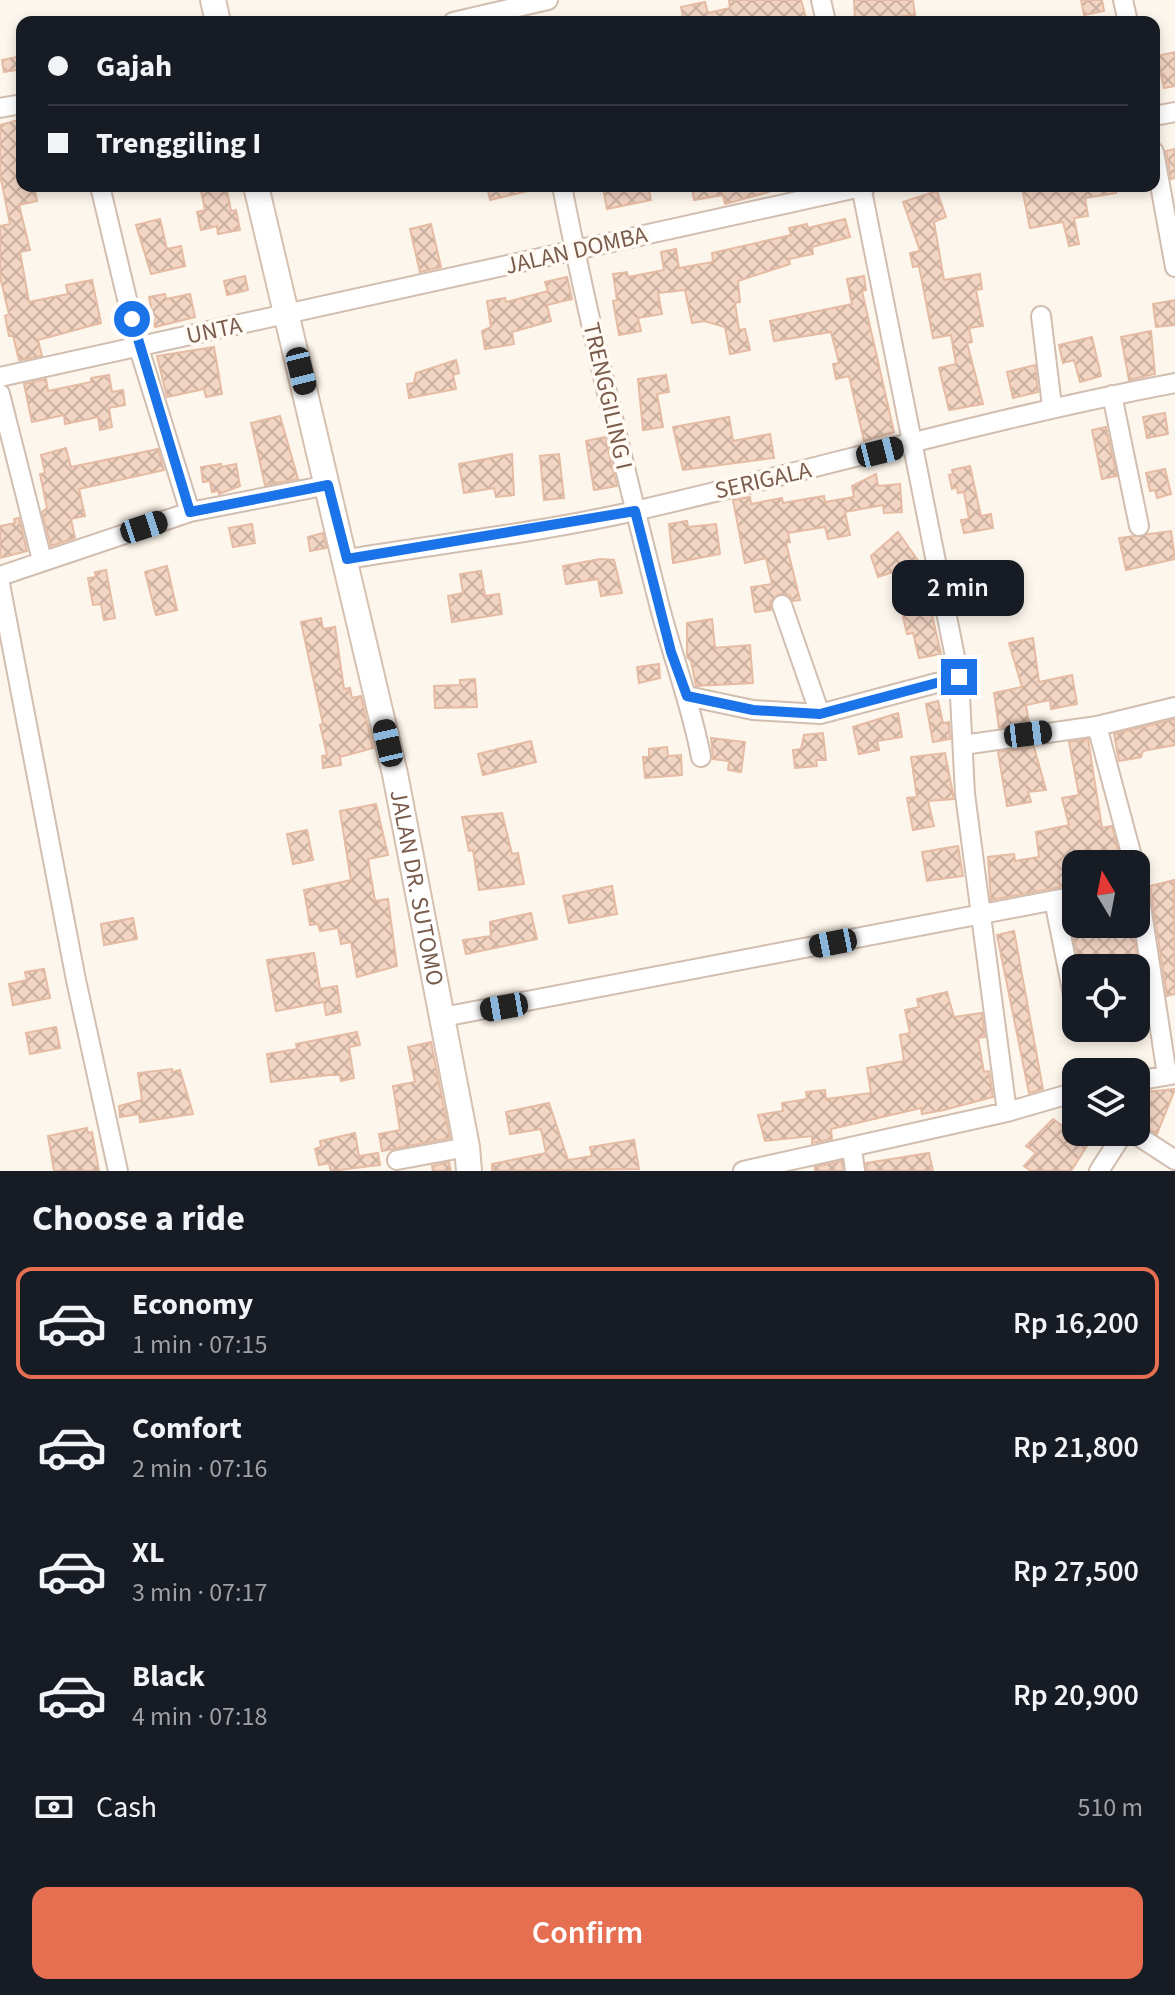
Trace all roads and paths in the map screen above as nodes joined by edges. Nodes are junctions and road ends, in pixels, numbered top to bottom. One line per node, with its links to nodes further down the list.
1 (548, 0): 2 (street)
2 (527, 9): 3 (street)
3 (487, 16)
4 (1160, 185): 11 (street)
5 (101, 192): 14 (street)
6 (257, 192): 12 (street, JALAN DR. SUTOMO)
7 (563, 192): 10 (street, TRENGGILING I)
8 (836, 192): 10 (street, JALAN DOMBA)
9 (864, 192): 20 (street)
10 (574, 251): 12 (street, JALAN DOMBA); 22 (street, TRENGGILING I)
11 (1175, 267)
12 (287, 315): 14 (street, UNTA); 21 (street, JALAN DR. SUTOMO)
13 (1041, 316): 19 (street)
14 (138, 345): 15 (street, UNTA); 23 (street)
15 (0, 377)
16 (1175, 383): 18 (street, SERIGALA)
17 (0, 394): 26 (street)
18 (1112, 395): 19 (street, SERIGALA); 24 (street)
19 (1052, 406): 20 (street, SERIGALA)
20 (911, 445): 22 (street, SERIGALA); 30 (street)
21 (328, 485): 23 (street); 25 (street, JALAN DR. SUTOMO)
22 (635, 511): 25 (street, SERIGALA); 31 (street, TRENGGILING I)
23 (190, 512): 26 (street)
24 (1139, 526)
25 (347, 559): 43 (street, JALAN DR. SUTOMO)
26 (42, 560): 27 (street)
27 (0, 576)
28 (0, 584): 54 (street)
29 (782, 605): 33 (street)
30 (959, 677): 33 (street); 35 (street)
31 (687, 696): 33 (street); 36 (street, TRENGGILING I)
32 (1175, 707): 34 (street)
33 (820, 714)
34 (1097, 726): 35 (street); 37 (street)
35 (963, 745): 40 (street)
36 (701, 757)
37 (1130, 850)
38 (1062, 899): 39 (street)
39 (1054, 900): 40 (street); 41 (street)
40 (981, 912): 43 (street); 47 (street)
41 (1065, 954)
42 (1150, 1000): 44 (street)
43 (443, 1017): 51 (street, JALAN DR. SUTOMO)
44 (1171, 1074): 45 (street)
45 (1150, 1078)
46 (1062, 1096): 47 (street)
47 (1007, 1112): 50 (street)
48 (1150, 1144): 53 (street)
49 (1115, 1146): 57 (street)
50 (852, 1148): 55 (street); 56 (street)
51 (468, 1159): 52 (street)
52 (397, 1160)
53 (1175, 1160)
54 (118, 1171)
55 (743, 1171)
56 (855, 1171)
57 (1099, 1171)

